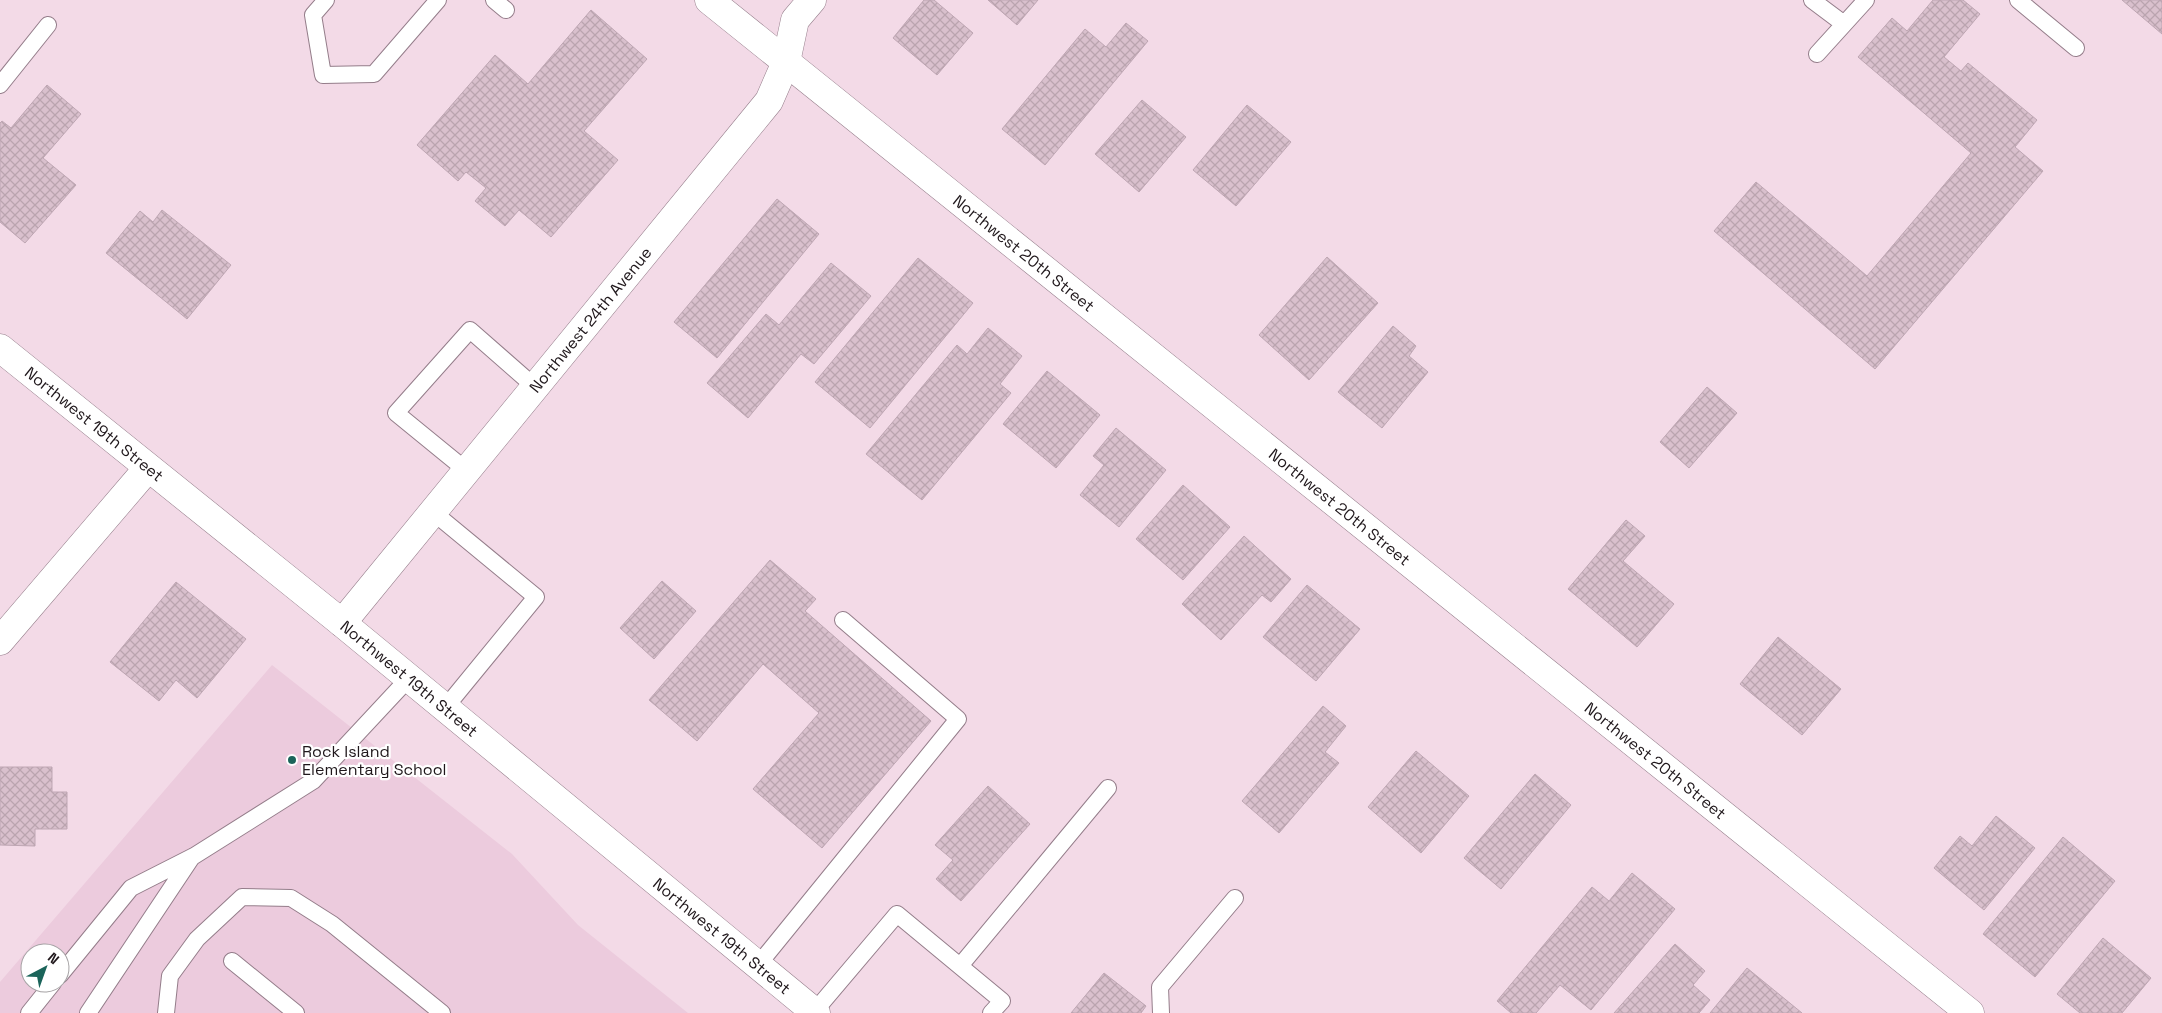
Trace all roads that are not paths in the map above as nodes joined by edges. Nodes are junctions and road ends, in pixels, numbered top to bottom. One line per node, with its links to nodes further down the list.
1 (326, 0): 2 (lane)
2 (438, 0)
3 (709, 0): 12 (street, Northwest 20th Street)
4 (812, 0): 12 (street, Northwest 24th Avenue)
5 (1812, 0): 8 (lane)
6 (1866, 0): 8 (lane)
7 (2018, 0): 10 (lane)
8 (1844, 24): 11 (lane)
9 (48, 25): 13 (lane)
10 (2076, 48)
11 (1817, 54)
12 (786, 62): 15 (street, Northwest 24th Avenue); 40 (street, Northwest 20th Street)
13 (0, 85)
14 (0, 348): 16 (street, Northwest 19th Street)
15 (535, 387): 17 (street, Northwest 24th Avenue); 17 (lane)
16 (148, 468): 20 (street, Northwest 19th Street); 21 (street)
17 (467, 471): 18 (street, Northwest 24th Avenue)
18 (433, 512): 20 (street, Northwest 24th Avenue); 23 (lane)
19 (842, 620): 29 (lane)
20 (342, 623): 22 (street, Northwest 19th Street)
21 (2, 634)
22 (409, 678): 23 (street, Northwest 19th Street); 25 (lane)
23 (445, 708): 29 (street, Northwest 19th Street)
24 (1108, 788): 30 (lane)
25 (194, 856): 28 (lane); 34 (lane)
26 (1235, 898): 39 (lane)
27 (232, 961): 36 (lane)
28 (70, 963)
29 (758, 965): 32 (street, Northwest 19th Street)
30 (960, 966): 32 (lane); 38 (lane)
31 (45, 993): 33 (lane)
32 (815, 1012)
33 (29, 1013)
34 (88, 1013)
35 (166, 1013): 37 (lane)
36 (296, 1013)
37 (442, 1013)
38 (991, 1013)
39 (1161, 1013)
40 (1970, 1013)

